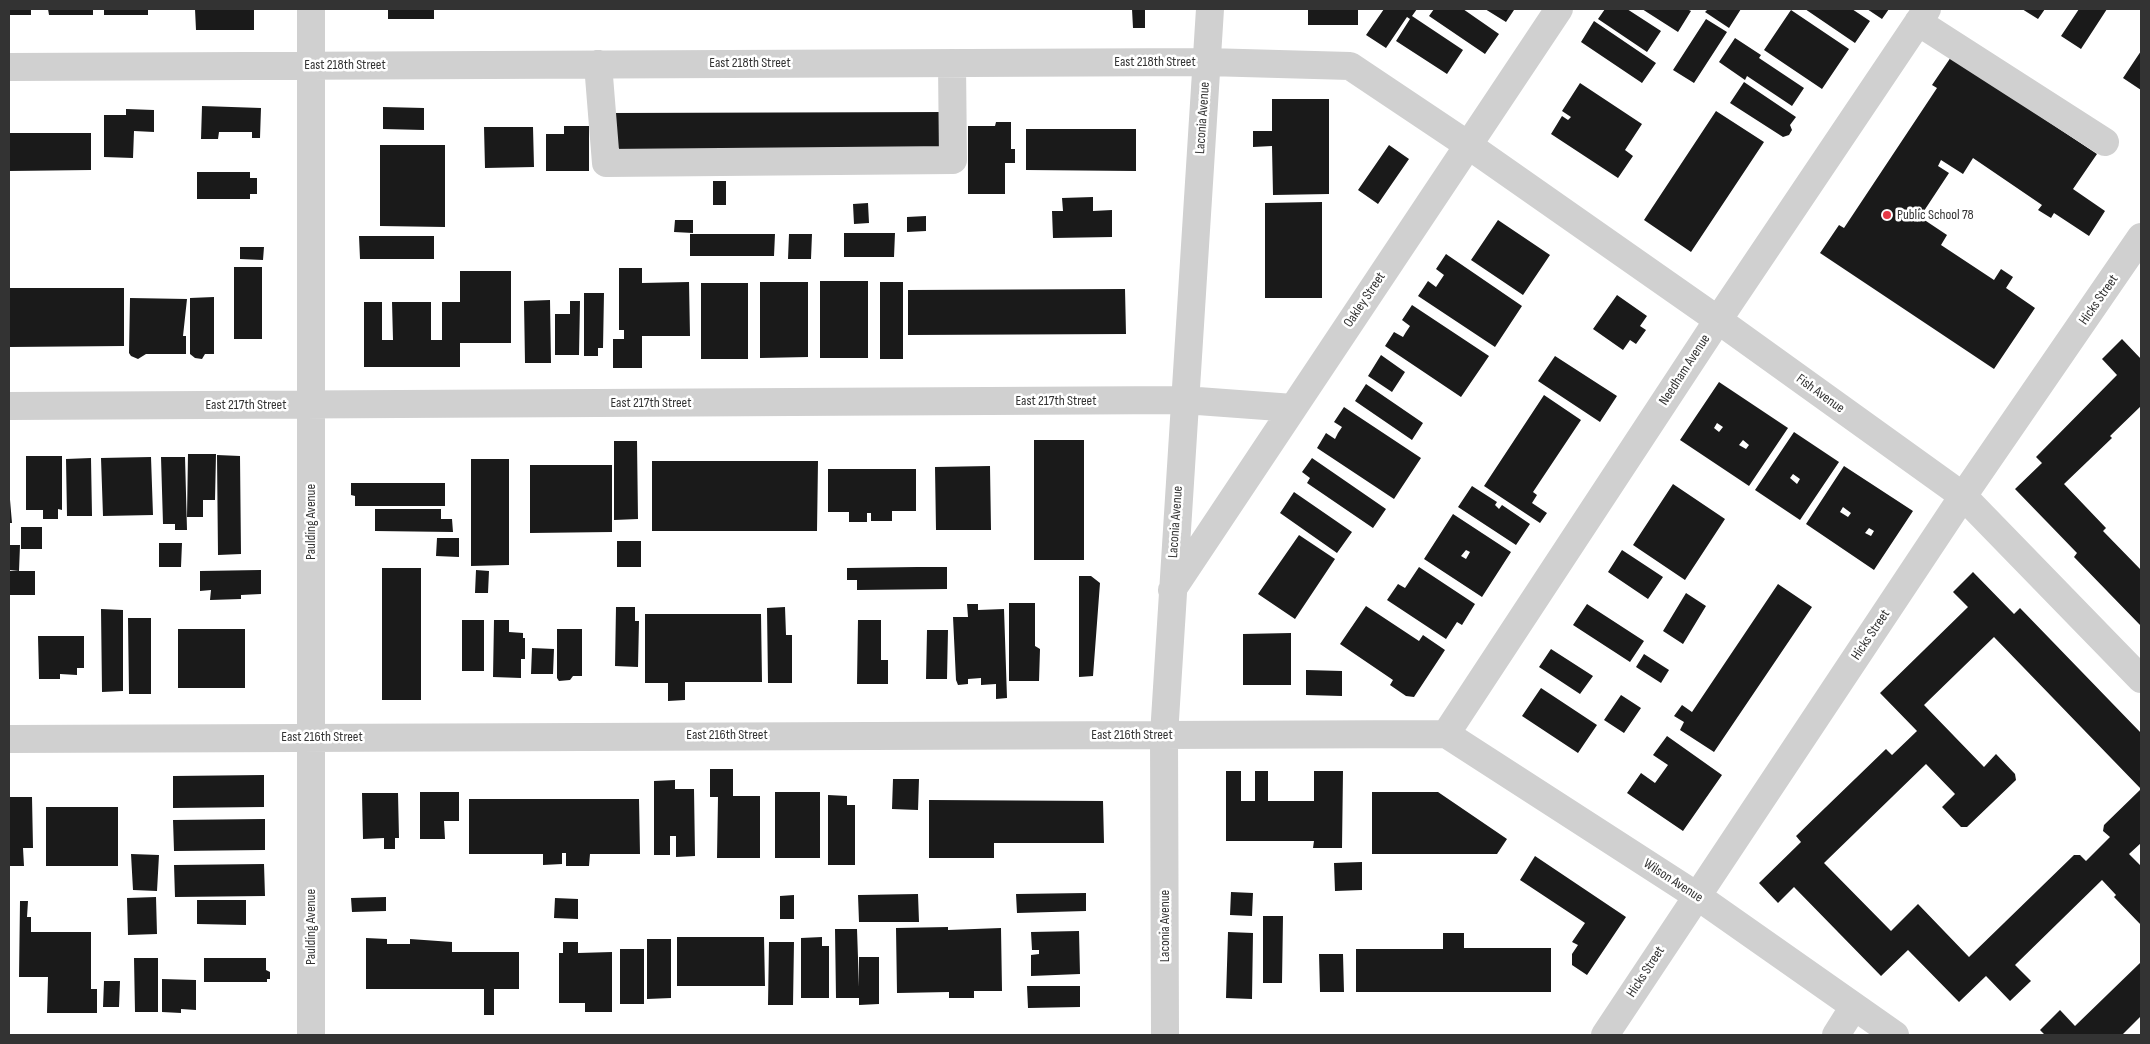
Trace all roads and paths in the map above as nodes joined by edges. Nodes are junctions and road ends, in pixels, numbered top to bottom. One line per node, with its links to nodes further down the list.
1 (311, 9): 8 (street, Paulding Avenue)
2 (1210, 9): 5 (street, Laconia Avenue)
3 (1559, 9): 11 (street, Oakley Street)
4 (1923, 15): 10 (street); 13 (street, Needham Avenue)
5 (1207, 62): 6 (street, East 218th Street); 11 (street, East 218th Street); 14 (street, Laconia Avenue)
6 (952, 63): 7 (street, East 218th Street); 7 (street)
7 (598, 64): 8 (street, East 218th Street)
8 (312, 65): 9 (street, East 218th Street); 15 (street, Paulding Avenue)
9 (9, 67)
10 (2104, 142)
11 (1468, 145): 13 (street, Fish Avenue); 17 (street, Oakley Street)
12 (2139, 248): 18 (street, Hicks Street)
13 (1718, 320): 18 (street, Fish Avenue); 22 (street, Needham Avenue)
14 (1184, 400): 15 (street, East 217th Street); 17 (street, East 217th Street); 19 (street, Laconia Avenue)
15 (310, 405): 16 (street, East 217th Street); 23 (street, Paulding Avenue)
16 (9, 406)
17 (1293, 408): 19 (street, Oakley Street)
18 (1963, 496): 20 (street, Fish Avenue); 25 (street, Hicks Street)
19 (1172, 591): 21 (street, Laconia Avenue)
20 (2141, 679)
21 (1164, 734): 22 (street, East 216th Street); 23 (street, East 216th Street); 28 (street, Laconia Avenue)
22 (1446, 734): 25 (street, Wilson Avenue)
23 (311, 736): 24 (street, East 216th Street); 27 (street, Paulding Avenue)
24 (9, 739)
25 (1697, 896): 26 (street, Wilson Avenue); 29 (street, Hicks Street)
26 (1853, 1008): 30 (street); 31 (street, Wilson Avenue)
27 (311, 1035)
28 (1165, 1035)
29 (1605, 1035)
30 (1836, 1035)
31 (1895, 1035)

